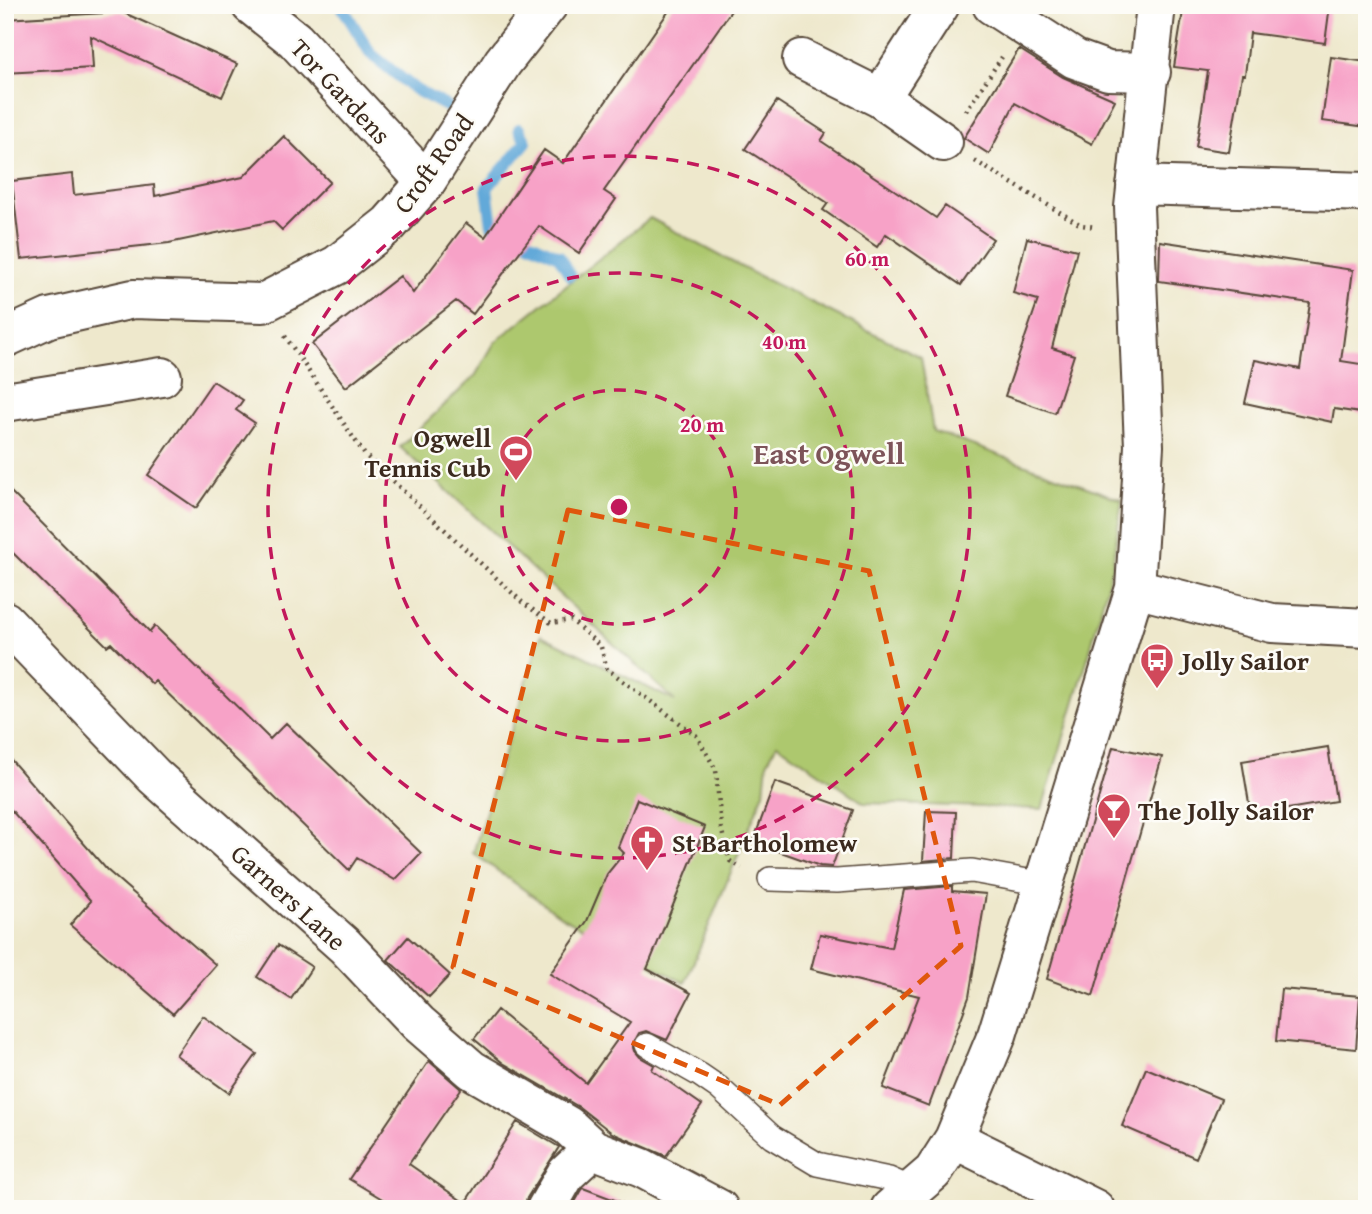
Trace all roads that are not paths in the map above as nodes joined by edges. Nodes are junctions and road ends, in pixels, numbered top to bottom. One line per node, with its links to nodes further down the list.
1 (251, 5): 10 (street, Tor Gardens)
2 (548, 5): 10 (street, Croft Road)
3 (940, 5): 8 (street)
4 (1156, 5): 7 (street)
5 (1007, 14): 7 (street)
6 (802, 59): 8 (street)
7 (1150, 72): 11 (street)
8 (880, 98): 9 (street)
9 (943, 142)
10 (426, 182): 13 (street, Croft Road)
11 (1136, 185): 12 (street); 16 (street)
12 (1367, 192)
13 (5, 338)
14 (162, 377): 15 (street)
15 (5, 402)
16 (1135, 588): 18 (street); 20 (street)
17 (5, 621): 23 (street, Garners Lane)
18 (1367, 628)
19 (770, 879): 20 (lane)
20 (1044, 884): 22 (street)
21 (647, 1045): 24 (lane)
22 (954, 1139): 24 (street); 27 (street)
23 (593, 1149): 25 (street); 26 (street)
24 (902, 1199)
25 (545, 1209)
26 (719, 1209)
27 (1095, 1209)

